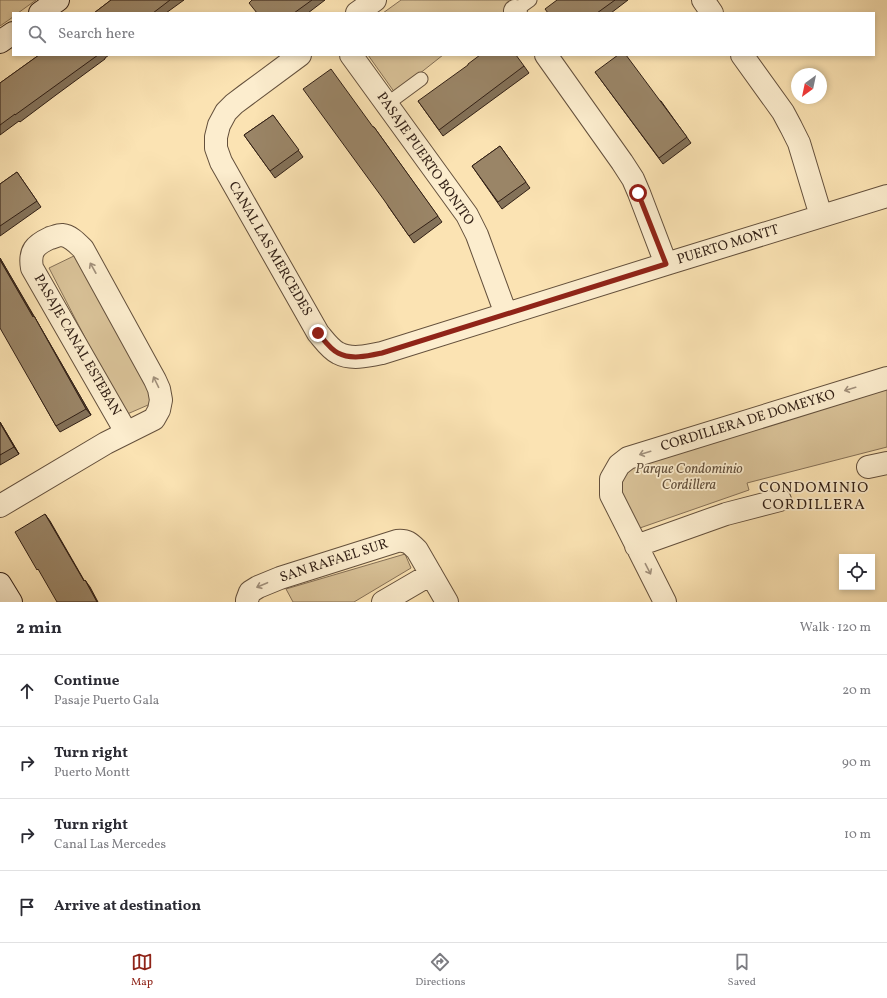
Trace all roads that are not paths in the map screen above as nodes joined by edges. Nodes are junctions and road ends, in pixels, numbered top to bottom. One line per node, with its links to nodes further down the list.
1 (58, 0): 4 (street)
2 (375, 0): 5 (street)
3 (703, 0): 6 (street)
4 (41, 12)
5 (358, 12)
6 (711, 12)
7 (12, 34): 8 (street)
8 (0, 42)
9 (299, 56): 19 (street, CANAL LAS MERCEDES)
10 (352, 56): 14 (street, PASAJE PUERTO BONITO)
11 (547, 56): 17 (street)
12 (743, 56): 16 (street)
13 (421, 79): 14 (lane)
14 (387, 104): 18 (street, PASAJE PUERTO BONITO)
15 (887, 196): 16 (street, PUERTO MONTT)
16 (821, 216): 17 (street, PUERTO MONTT)
17 (666, 264): 18 (street, PUERTO MONTT)
18 (506, 314): 19 (street, PUERTO MONTT)
19 (338, 353)
20 (887, 378): 24 (street, CORDILLERA DE DOMEYKO, one-way to 24)
21 (126, 432): 21 (street, PASAJE CANAL ESTEBAN, one-way to 21); 23 (street, PASAJE CANAL ESTEBAN)
22 (780, 500): 24 (street)
23 (0, 506)
24 (636, 546): 31 (street, CORDILLERA DE DOMEYKO, one-way to 31)
25 (431, 574): 28 (street, SAN RAFAEL SUR, one-way to 28); 29 (street); 30 (street, SAN RAFAEL SUR)
26 (0, 584): 27 (street)
27 (11, 602)
28 (247, 602)
29 (383, 602)
30 (446, 602)
31 (665, 602)

